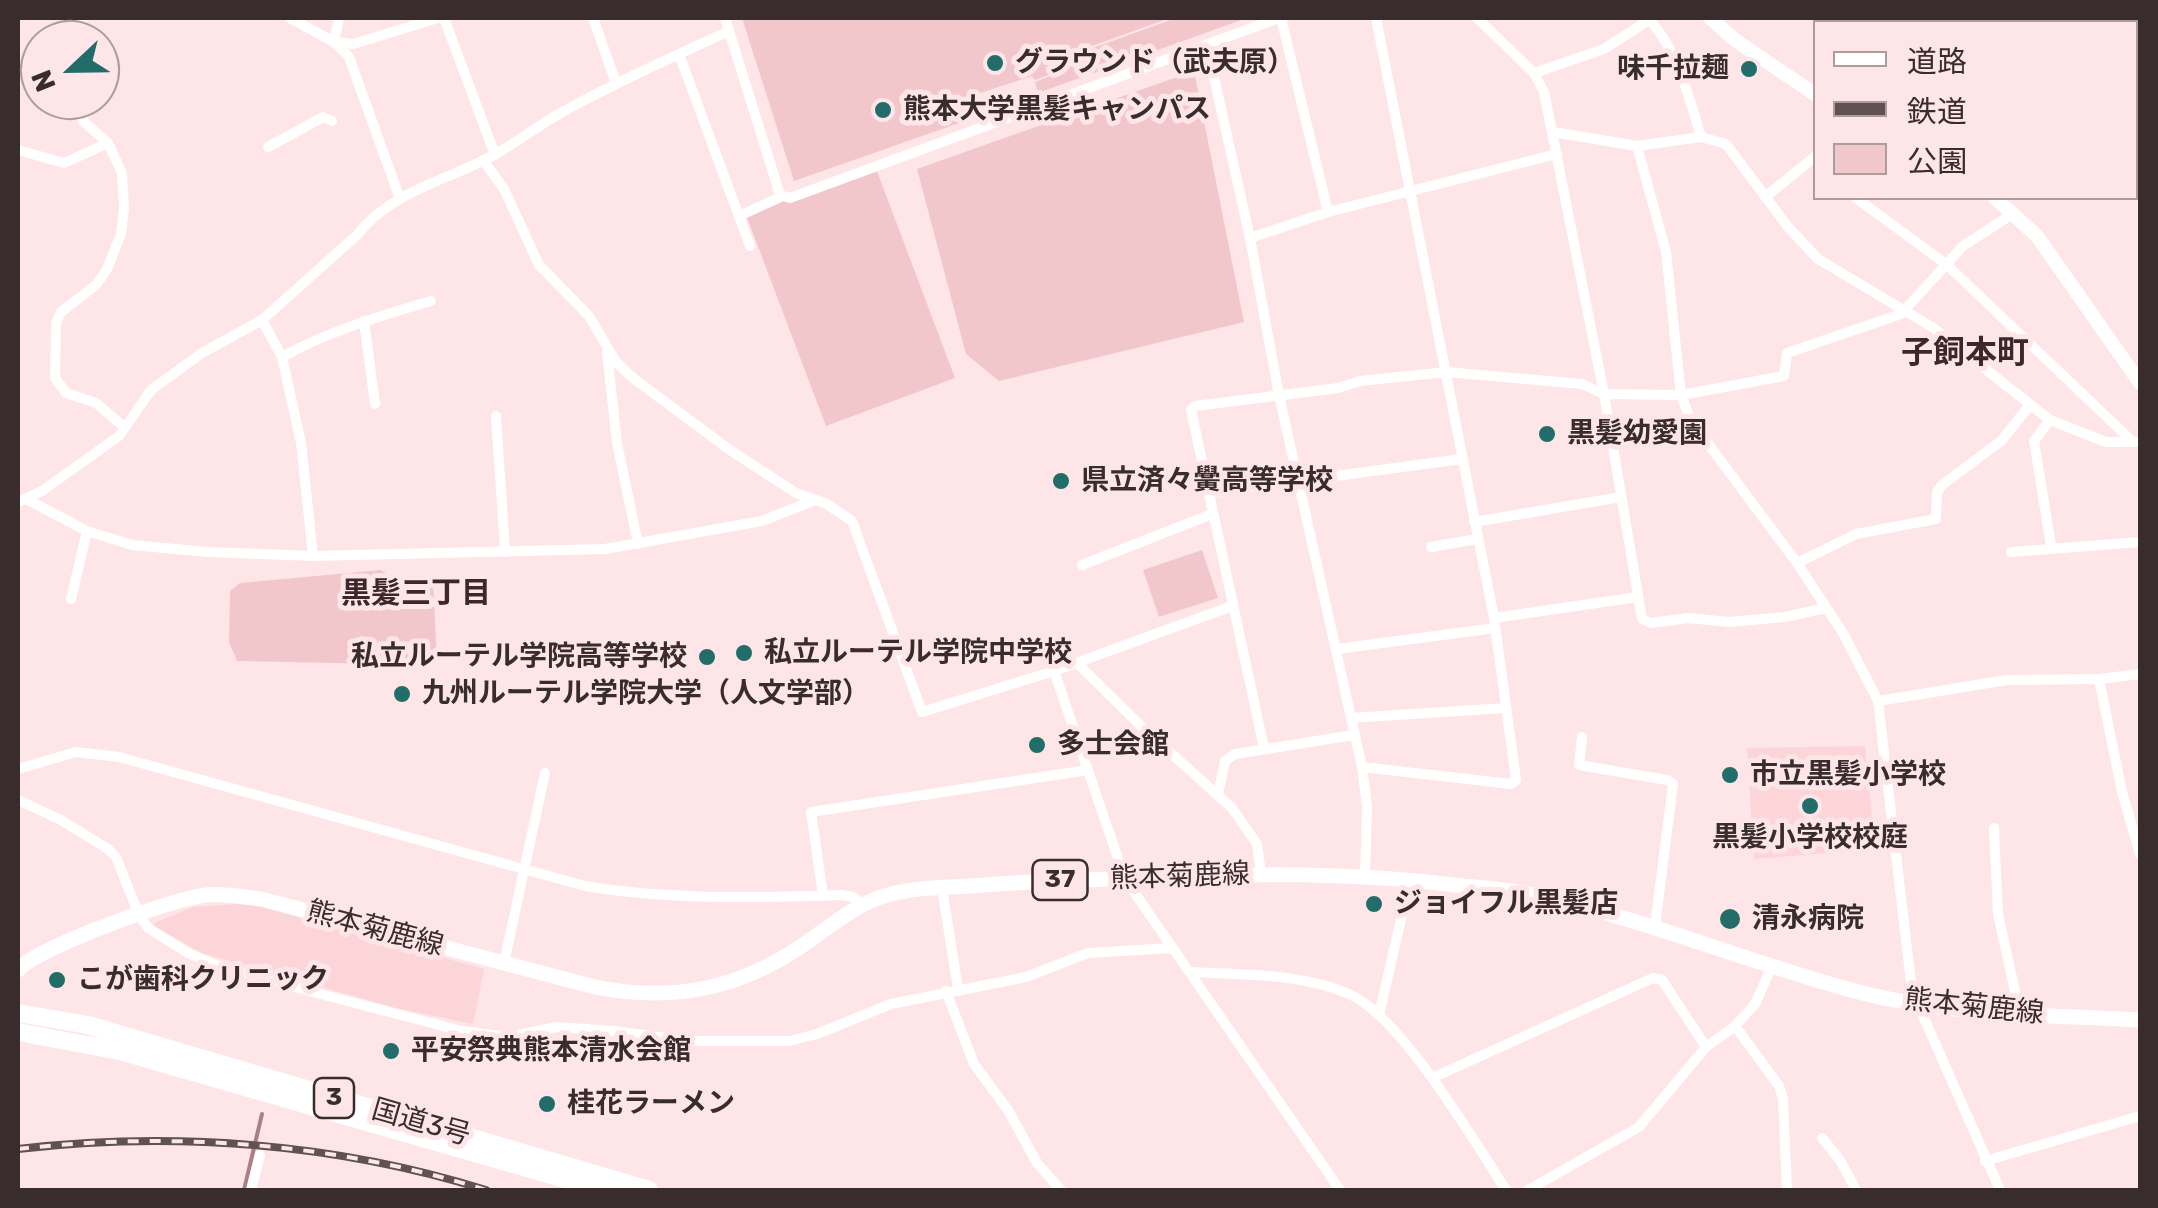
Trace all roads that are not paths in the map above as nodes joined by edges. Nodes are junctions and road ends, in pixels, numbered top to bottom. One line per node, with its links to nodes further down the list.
1 (292, 18): 12 (street)
2 (339, 18): 12 (street)
3 (441, 18): 12 (street); 26 (street)
4 (593, 18): 16 (street)
5 (724, 18): 11 (street)
6 (1280, 18): 13 (street); 36 (street)
7 (1376, 18): 30 (street)
8 (1477, 18): 15 (street)
9 (1710, 18): 17 (main road)
10 (1651, 19): 15 (street); 21 (street)
11 (729, 31): 14 (street); 31 (street)
12 (334, 42): 33 (street)
13 (1207, 46): 31 (street); 39 (street)
14 (679, 54): 16 (street); 38 (street)
15 (1534, 73): 20 (street)
16 (616, 83): 26 (street)
17 (1813, 93)
18 (83, 120): 22 (street)
19 (332, 121): 24 (street)
20 (1553, 132): 23 (street); 27 (street)
21 (1701, 137): 23 (street); 32 (street)
22 (108, 143): 25 (street); 57 (street)
23 (1637, 146): 52 (street)
24 (268, 147)
25 (18, 150)
26 (495, 154): 28 (street)
27 (1557, 154): 30 (street); 50 (street)
28 (482, 160): 33 (street); 46 (street)
29 (1813, 162): 32 (street)
30 (1412, 193): 36 (street); 48 (street)
31 (783, 196): 38 (street)
32 (1766, 197): 43 (street)
33 (400, 198): 44 (street)
34 (1859, 200): 41 (street)
35 (1998, 200): 37 (main road)
36 (1328, 212): 39 (street)
37 (2014, 213): 41 (street); 49 (main road)
38 (739, 216): 40 (street)
39 (1250, 238): 51 (street)
40 (750, 246)
41 (1946, 264): 43 (street); 58 (street)
42 (431, 301): 45 (street)
43 (1906, 310): 52 (street); 54 (street)
44 (262, 320): 47 (street); 57 (street)
45 (364, 321): 47 (street); 53 (street)
46 (606, 345): 64 (street); 70 (street)
47 (282, 358): 75 (street)
48 (1446, 372): 50 (street); 51 (street); 59 (street)
49 (2140, 383)
50 (1604, 394): 52 (street); 62 (street)
51 (1279, 395): 60 (street); 61 (street)
52 (1681, 396): 76 (street)
53 (375, 404)
54 (2030, 405): 56 (street); 76 (street)
55 (496, 416): 73 (street)
56 (2050, 420): 58 (street); 71 (street)
57 (124, 426): 63 (street)
58 (2137, 442)
59 (1462, 460): 60 (street); 66 (street)
60 (1299, 482): 61 (street); 83 (street)
61 (1208, 493): 65 (street)
62 (1621, 497): 66 (street); 78 (street)
63 (23, 501): 67 (street)
64 (814, 501): 70 (street); 85 (street)
65 (1212, 514): 77 (street); 80 (street)
66 (1474, 522): 68 (street)
67 (87, 531): 75 (street); 79 (street)
68 (1476, 539): 72 (street); 82 (street)
69 (2140, 542): 71 (street)
70 (638, 544): 73 (street)
71 (2050, 546): 74 (street)
72 (1431, 547)
73 (505, 552): 75 (street)
74 (2011, 552)
75 (313, 556)
76 (1797, 562): 81 (street)
77 (1082, 565)
78 (1638, 597): 81 (street); 82 (street)
79 (71, 599)
80 (1232, 606): 84 (street); 93 (street)
81 (1826, 608): 88 (street)
82 (1494, 623): 83 (street); 89 (street)
83 (1337, 649): 90 (street)
84 (1077, 662): 85 (street); 98 (street)
85 (1054, 671): 96 (street)
86 (2140, 674): 87 (street)
87 (2099, 679): 88 (street); 101 (street)
88 (1878, 701): 118 (street)
89 (1505, 708): 90 (street); 94 (street)
90 (1350, 718): 91 (street)
91 (1354, 735): 93 (street); 94 (street)
92 (1582, 738): 111 (street)
93 (1264, 748): 98 (street)
94 (1362, 768): 104 (street)
95 (18, 769): 102 (street)
96 (1088, 770): 105 (street); 108 (street)
97 (545, 772): 102 (street)
98 (1218, 794): 103 (street)
99 (18, 800): 110 (street)
100 (1994, 828): 120 (street)
101 (2140, 854)
102 (526, 870): 108 (street); 113 (street)
103 (1261, 874): 104 (main road, 熊本菊鹿線 / 37); 105 (main road, 熊本菊鹿線 / 37)
104 (1366, 876): 106 (main road, 熊本菊鹿線 / 37)
105 (1125, 879): 107 (main road, 熊本菊鹿線 / 37); 112 (street)
106 (1410, 880): 111 (main road, 熊本菊鹿線 / 37); 121 (street)
107 (942, 888): 109 (main road, 熊本菊鹿線 / 37); 117 (street)
108 (823, 896): 109 (street)
109 (864, 905): 113 (main road, 熊本菊鹿線 / 37)
110 (139, 915): 113 (main road, 熊本菊鹿線 / 37); 115 (main road, 熊本菊鹿線 / 37); 117 (street)
111 (1655, 928): 114 (main road, 熊本菊鹿線 / 37)
112 (1171, 948): 116 (street); 117 (street)
113 (504, 963)
114 (1773, 964): 118 (main road, 熊本菊鹿線 / 37); 123 (street)
115 (18, 968)
116 (1190, 972): 121 (street); 137 (street)
117 (952, 990): 136 (street)
118 (1918, 1004): 120 (main road, 熊本菊鹿線 / 37); 130 (street)
119 (18, 1013): 131 (highway, 国道3号 / 3)
120 (2020, 1014): 122 (main road, 熊本菊鹿線 / 37)
121 (1379, 1015): 126 (street)
122 (2140, 1020)
123 (1735, 1026): 125 (street); 139 (street)
124 (18, 1032): 131 (highway, 国道3号 / 3)
125 (1706, 1046): 126 (street); 132 (street)
126 (1432, 1078): 138 (street)
127 (2140, 1116): 130 (street)
128 (1822, 1138): 140 (street)
129 (260, 1155): 133 (street)
130 (1985, 1161): 141 (street)
131 (539, 1173): 134 (highway, 国道3号 / 3); 135 (highway, 国道3号 / 3)
132 (1535, 1189)
133 (251, 1190)
134 (604, 1190)
135 (649, 1190)
136 (1061, 1190)
137 (1340, 1190)
138 (1506, 1190)
139 (1787, 1190)
140 (1856, 1190)
141 (2000, 1190)

